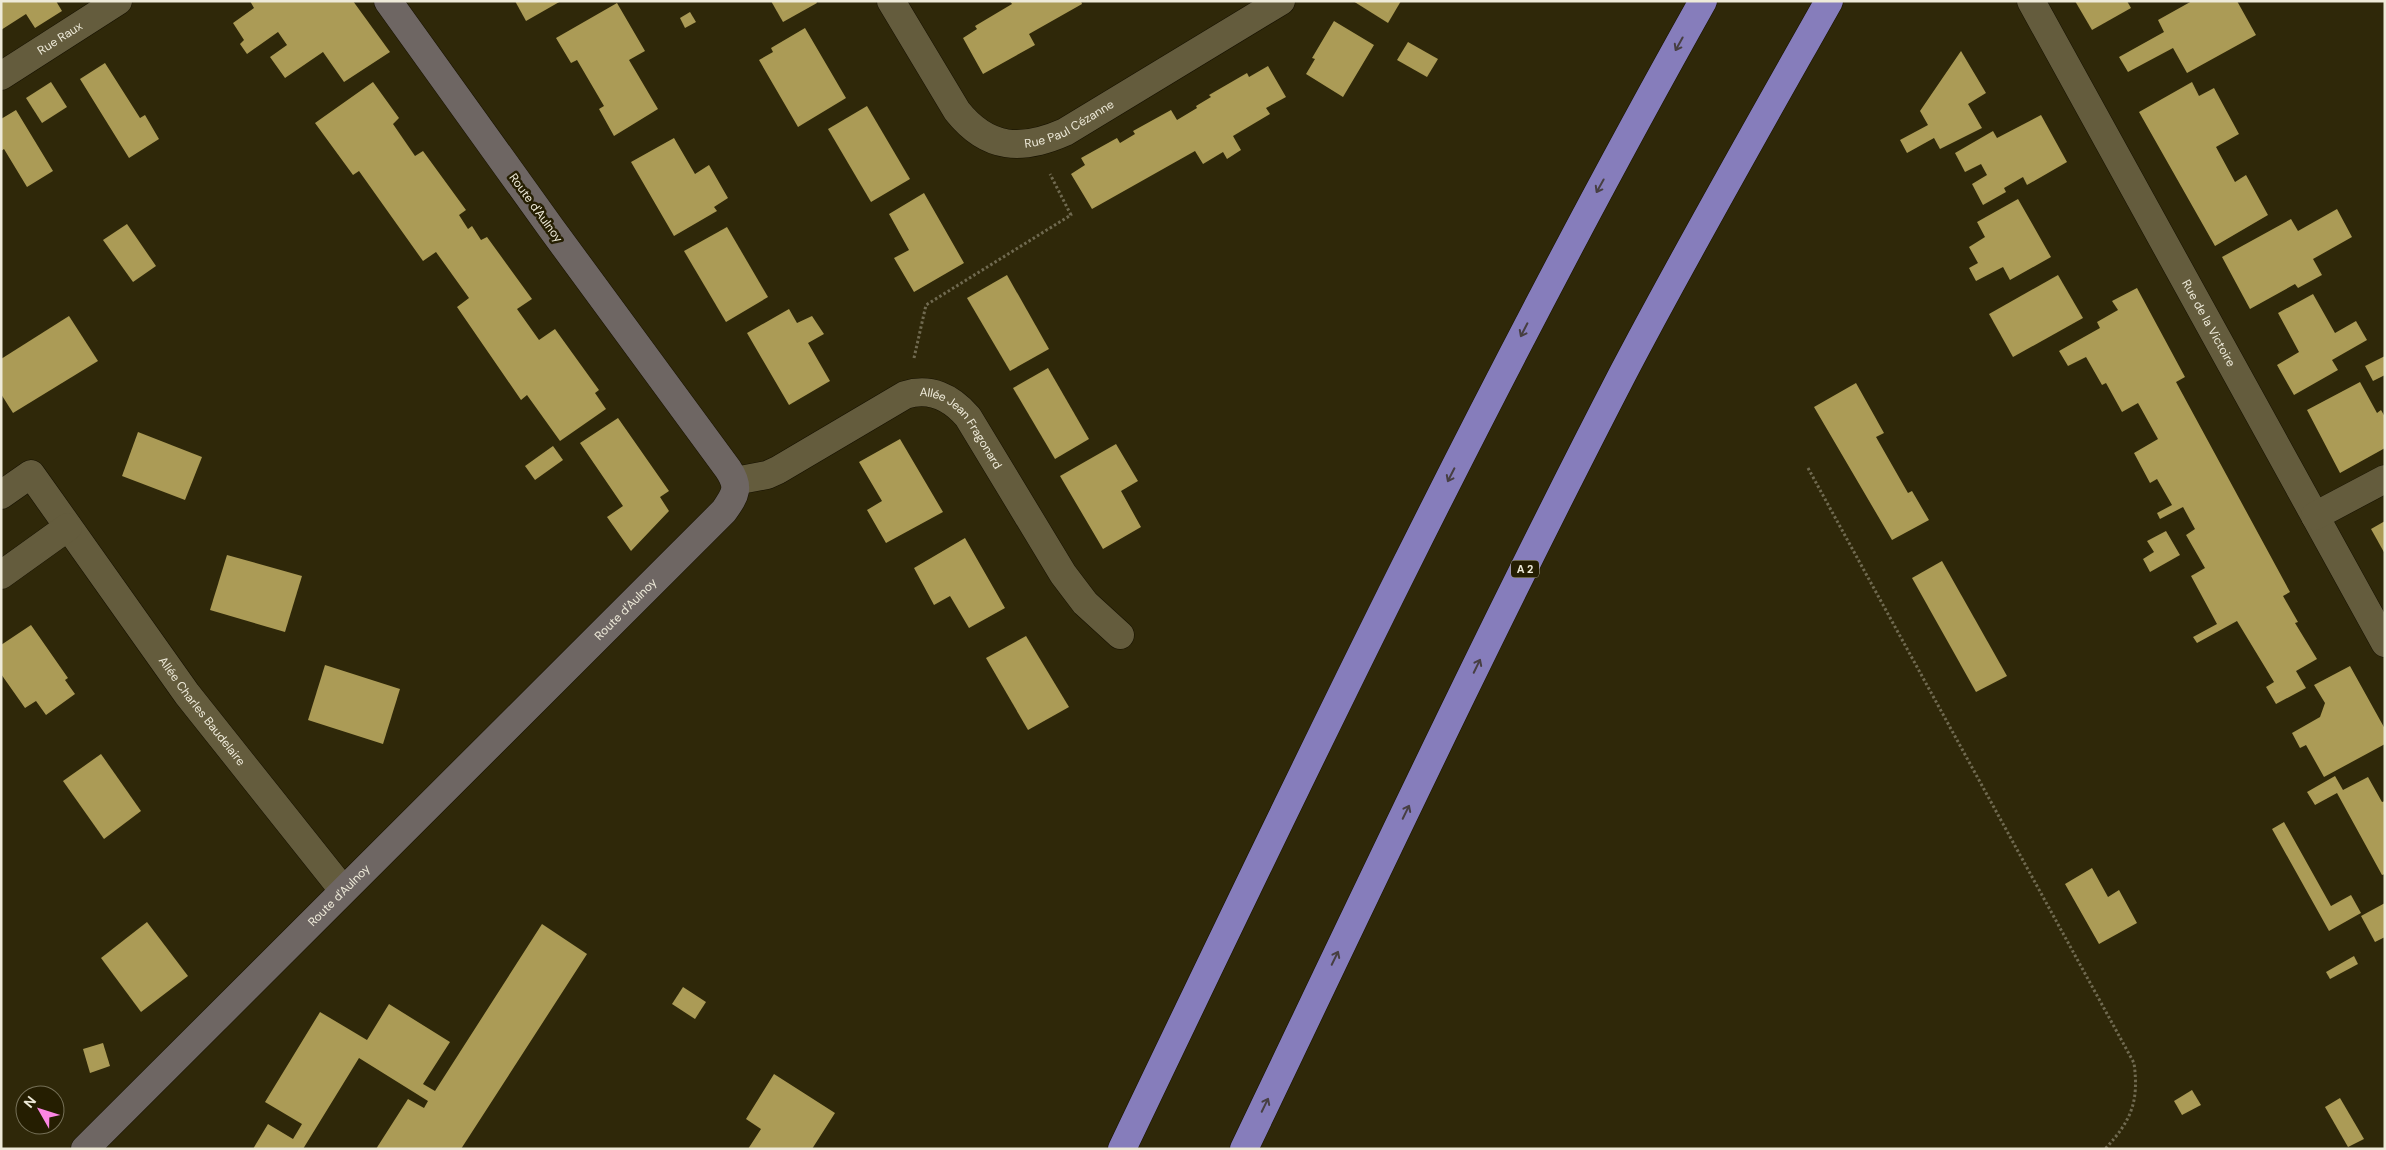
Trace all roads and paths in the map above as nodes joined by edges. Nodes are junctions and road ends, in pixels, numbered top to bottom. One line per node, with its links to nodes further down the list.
1 (118, 1): 8 (street, Rue Raux)
2 (388, 1): 13 (street, Route d'Aulnoy)
3 (1281, 1): 9 (street, Rue Paul Cézanne)
4 (1703, 1): 22 (highway, one-way to 22)
5 (1829, 1): 23 (highway, A 2, one-way to 5)
6 (2031, 1): 15 (street, Rue de la Victoire)
7 (900, 4): 9 (street, Rue Paul Cézanne)
8 (1, 76)
9 (1034, 143): 10 (path)
10 (904, 395): 13 (street, Allée Jean Fragonard); 18 (street, Allée Jean Fragonard)
11 (1808, 468): 24 (path)
12 (2385, 478): 15 (street)
13 (735, 481): 20 (street, Route d'Aulnoy)
14 (1, 495): 16 (street, Allée Charles Baudelaire)
15 (2315, 516): 19 (street, Rue de la Victoire)
16 (68, 527): 17 (street); 20 (street, Allée Charles Baudelaire)
17 (1, 575)
18 (1120, 635)
19 (2385, 644)
20 (343, 890): 21 (street, Route d'Aulnoy)
21 (84, 1149)
22 (1122, 1149)
23 (1244, 1149)
24 (2105, 1149)

